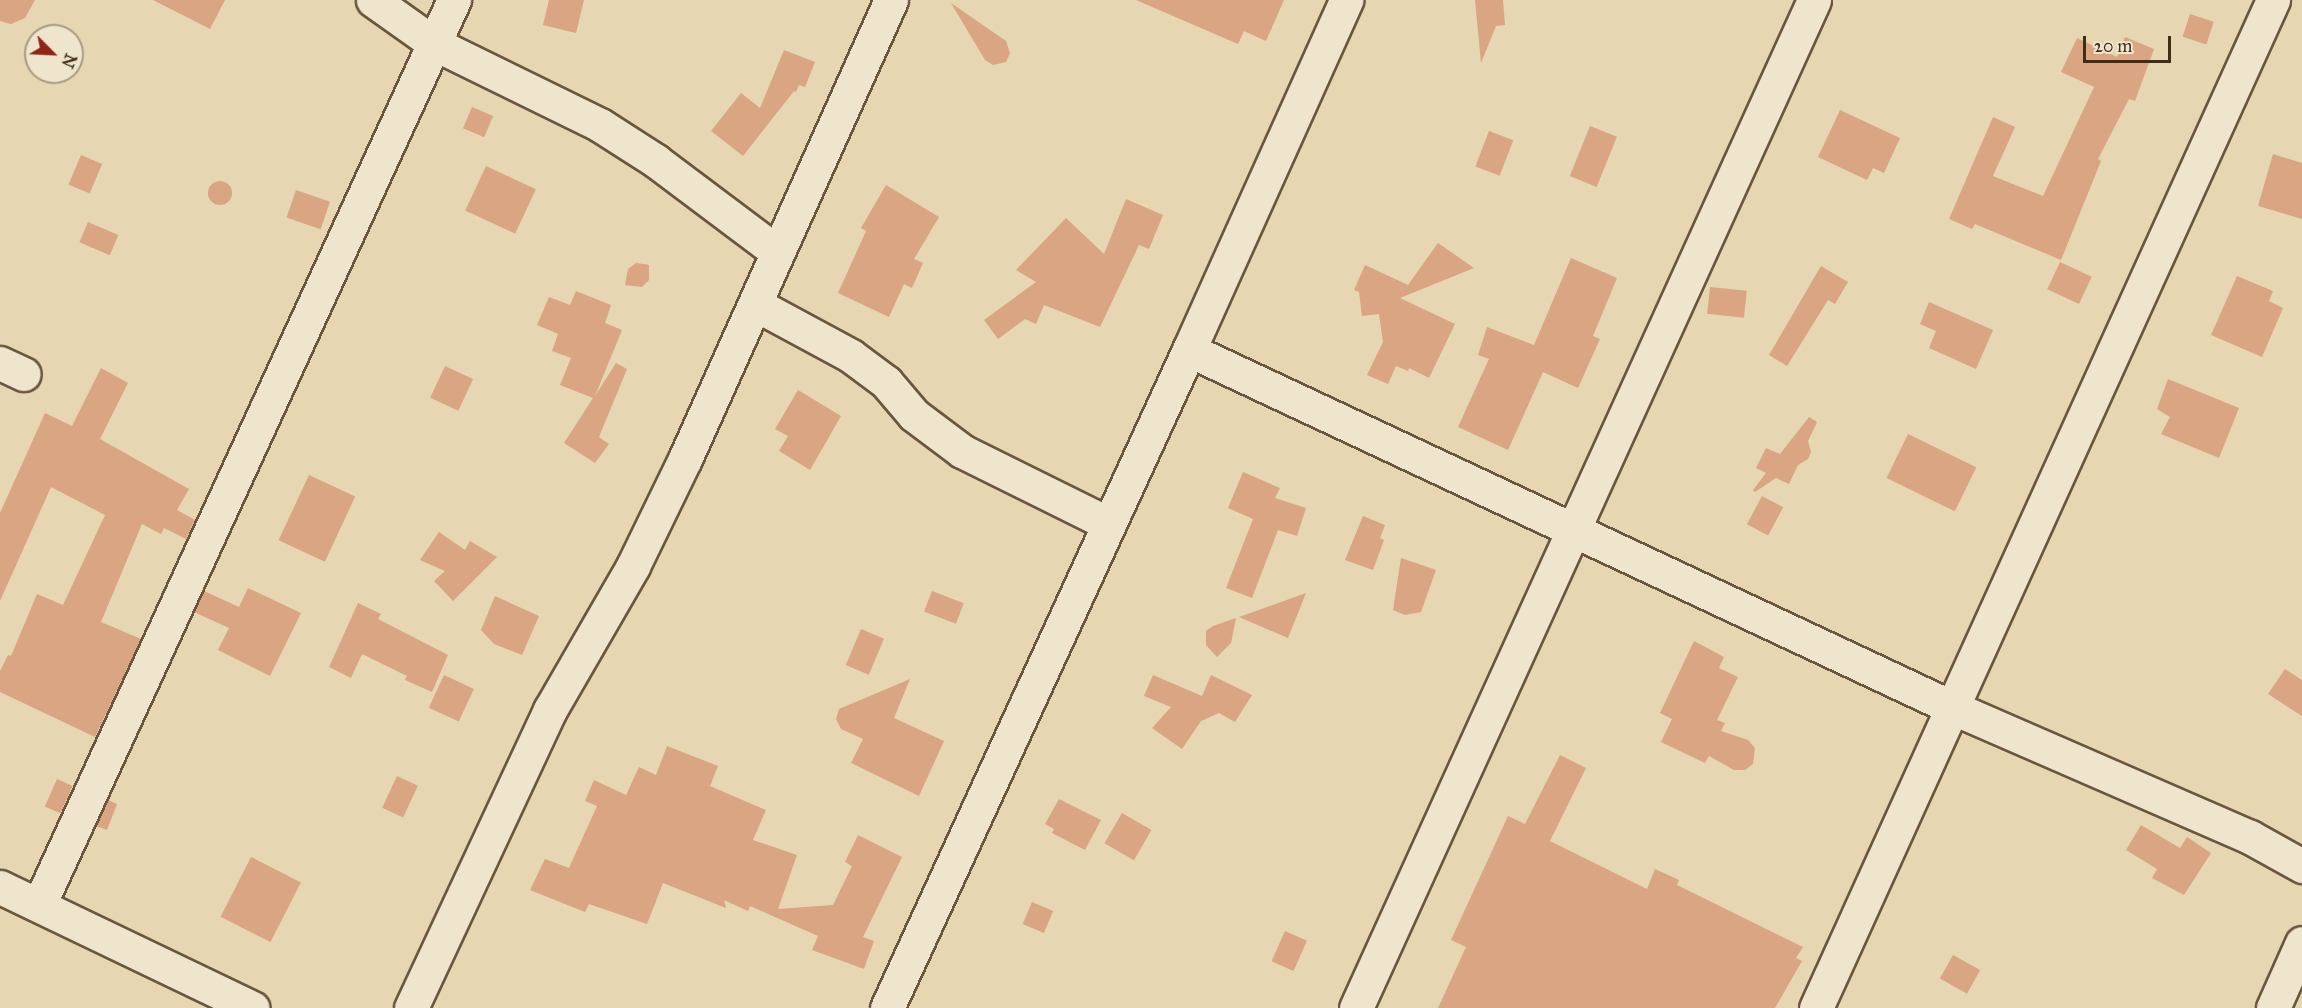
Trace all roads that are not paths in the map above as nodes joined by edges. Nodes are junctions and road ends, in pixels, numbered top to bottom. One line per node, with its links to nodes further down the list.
1 (373, 0): 7 (street)
2 (454, 0): 7 (street)
3 (891, 0): 8 (street)
4 (1346, 0): 10 (street)
5 (1814, 0): 12 (street)
6 (2273, 0): 13 (street)
7 (435, 44): 8 (street); 16 (street)
8 (777, 252): 9 (street)
9 (755, 304): 11 (street); 19 (street)
10 (1189, 350): 11 (street); 12 (street)
11 (1108, 524): 20 (street)
12 (1571, 530): 13 (street); 21 (street)
13 (1952, 707): 14 (street); 22 (street)
14 (2302, 866)
15 (0, 887): 16 (street)
16 (39, 905): 18 (street)
17 (2302, 943): 23 (street)
18 (253, 1008)
19 (411, 1008)
20 (887, 1008)
21 (1356, 1008)
22 (1816, 1008)
23 (2273, 1008)

